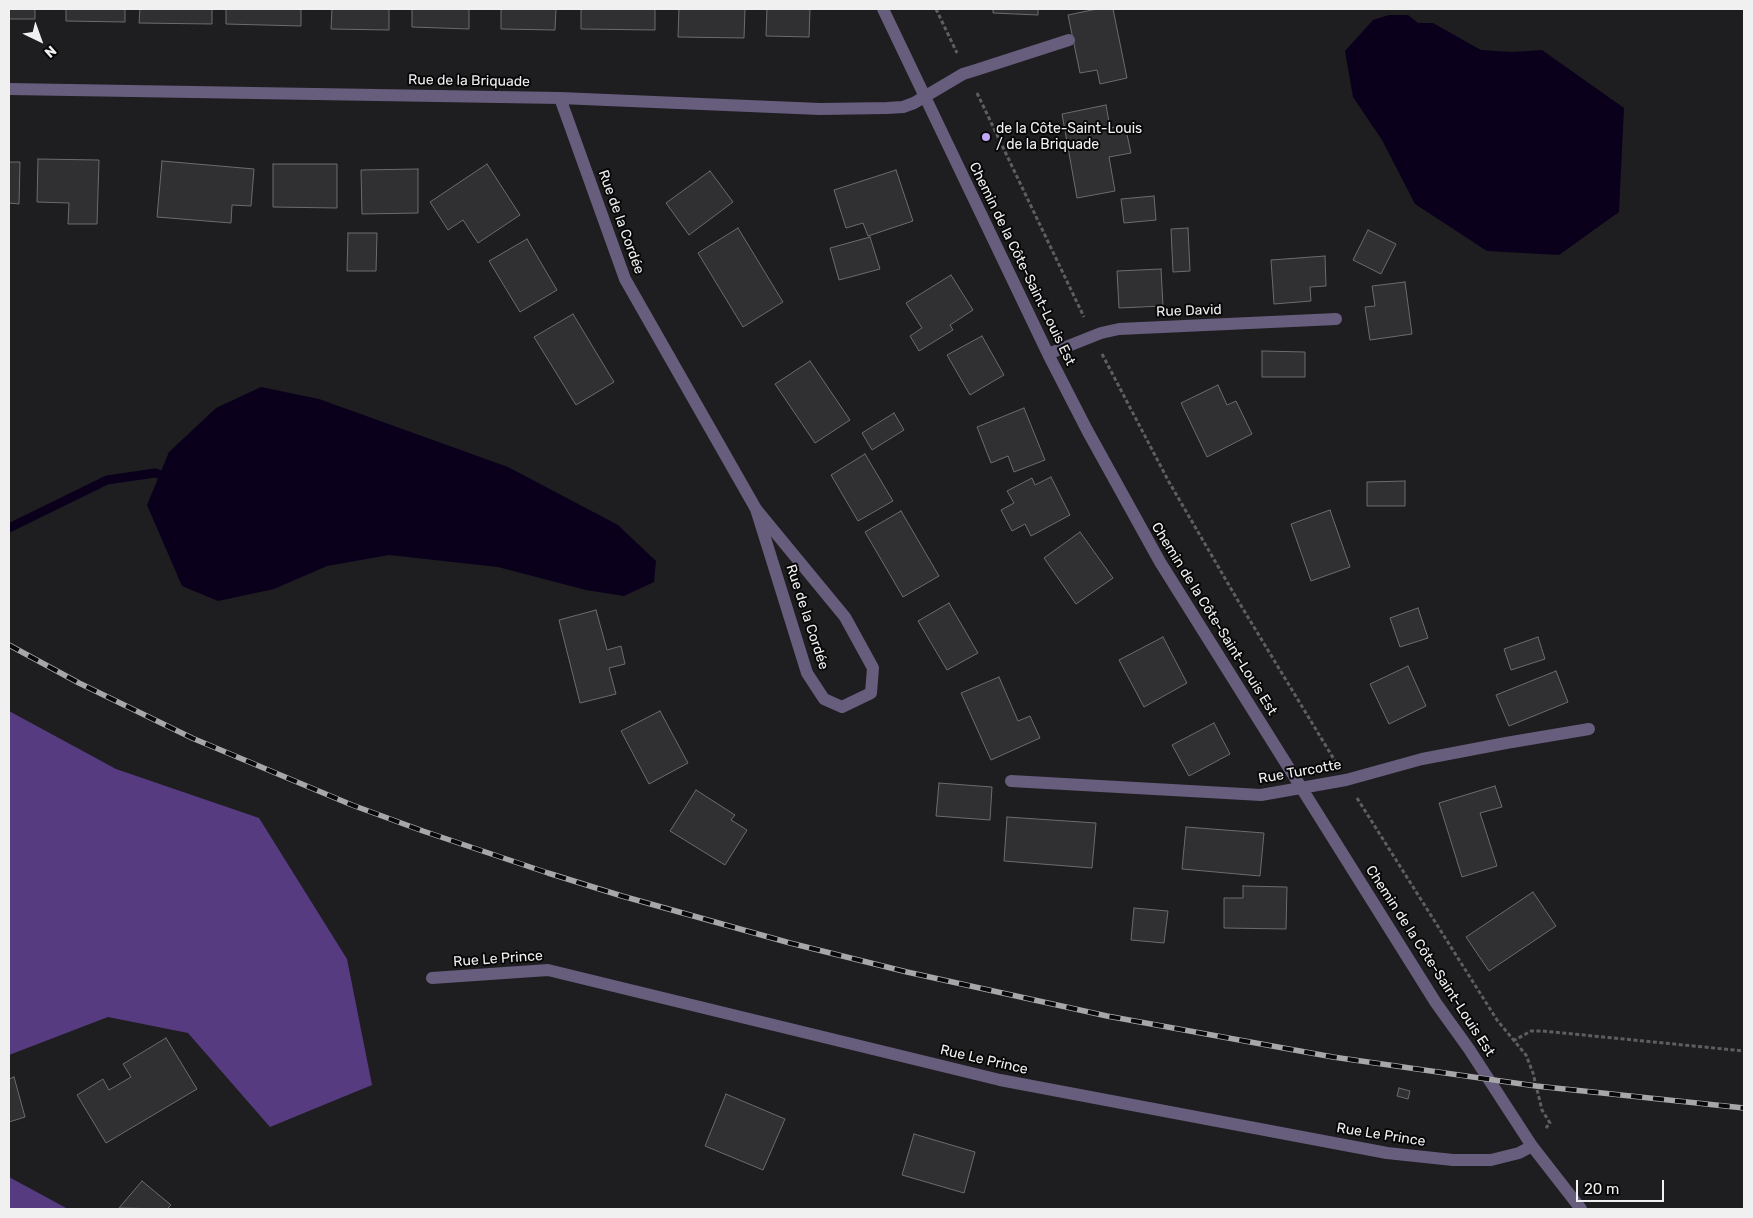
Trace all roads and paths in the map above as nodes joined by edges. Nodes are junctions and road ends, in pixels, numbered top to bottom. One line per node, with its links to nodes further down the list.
1 (883, 9): 8 (street, Chemin de la Côte-Saint-Louis Est)
2 (936, 9): 4 (path)
3 (1069, 40): 8 (street, Rue de la Briquade)
4 (959, 56)
5 (975, 88): 10 (path)
6 (9, 89): 7 (street, Rue de la Briquade)
7 (560, 98): 8 (street, Rue de la Briquade); 13 (street, Rue de la Cordée)
8 (926, 98): 12 (street, Chemin de la Côte-Saint-Louis Est)
9 (1336, 319): 12 (street, Rue David)
10 (1086, 320)
11 (1100, 348): 15 (path, Chemin de la Côte-Saint-Louis Est)
12 (1048, 354): 17 (street, Chemin de la Côte-Saint-Louis Est)
13 (756, 509): 13 (street, Rue de la Cordée)
14 (1589, 729): 17 (street, Rue Turcotte)
15 (1335, 761)
16 (1011, 780): 17 (street, Rue Turcotte)
17 (1303, 789): 23 (street, Chemin de la Côte-Saint-Louis Est)
18 (1357, 797): 20 (path, Chemin de la Côte-Saint-Louis Est)
19 (432, 978): 23 (street, Rue Le Prince)
20 (1513, 1041): 21 (path); 22 (path, Chemin de la Côte-Saint-Louis Est)
21 (1744, 1052)
22 (1550, 1122)
23 (1532, 1146): 24 (street, Chemin de la Côte-Saint-Louis Est)
24 (1581, 1209)

